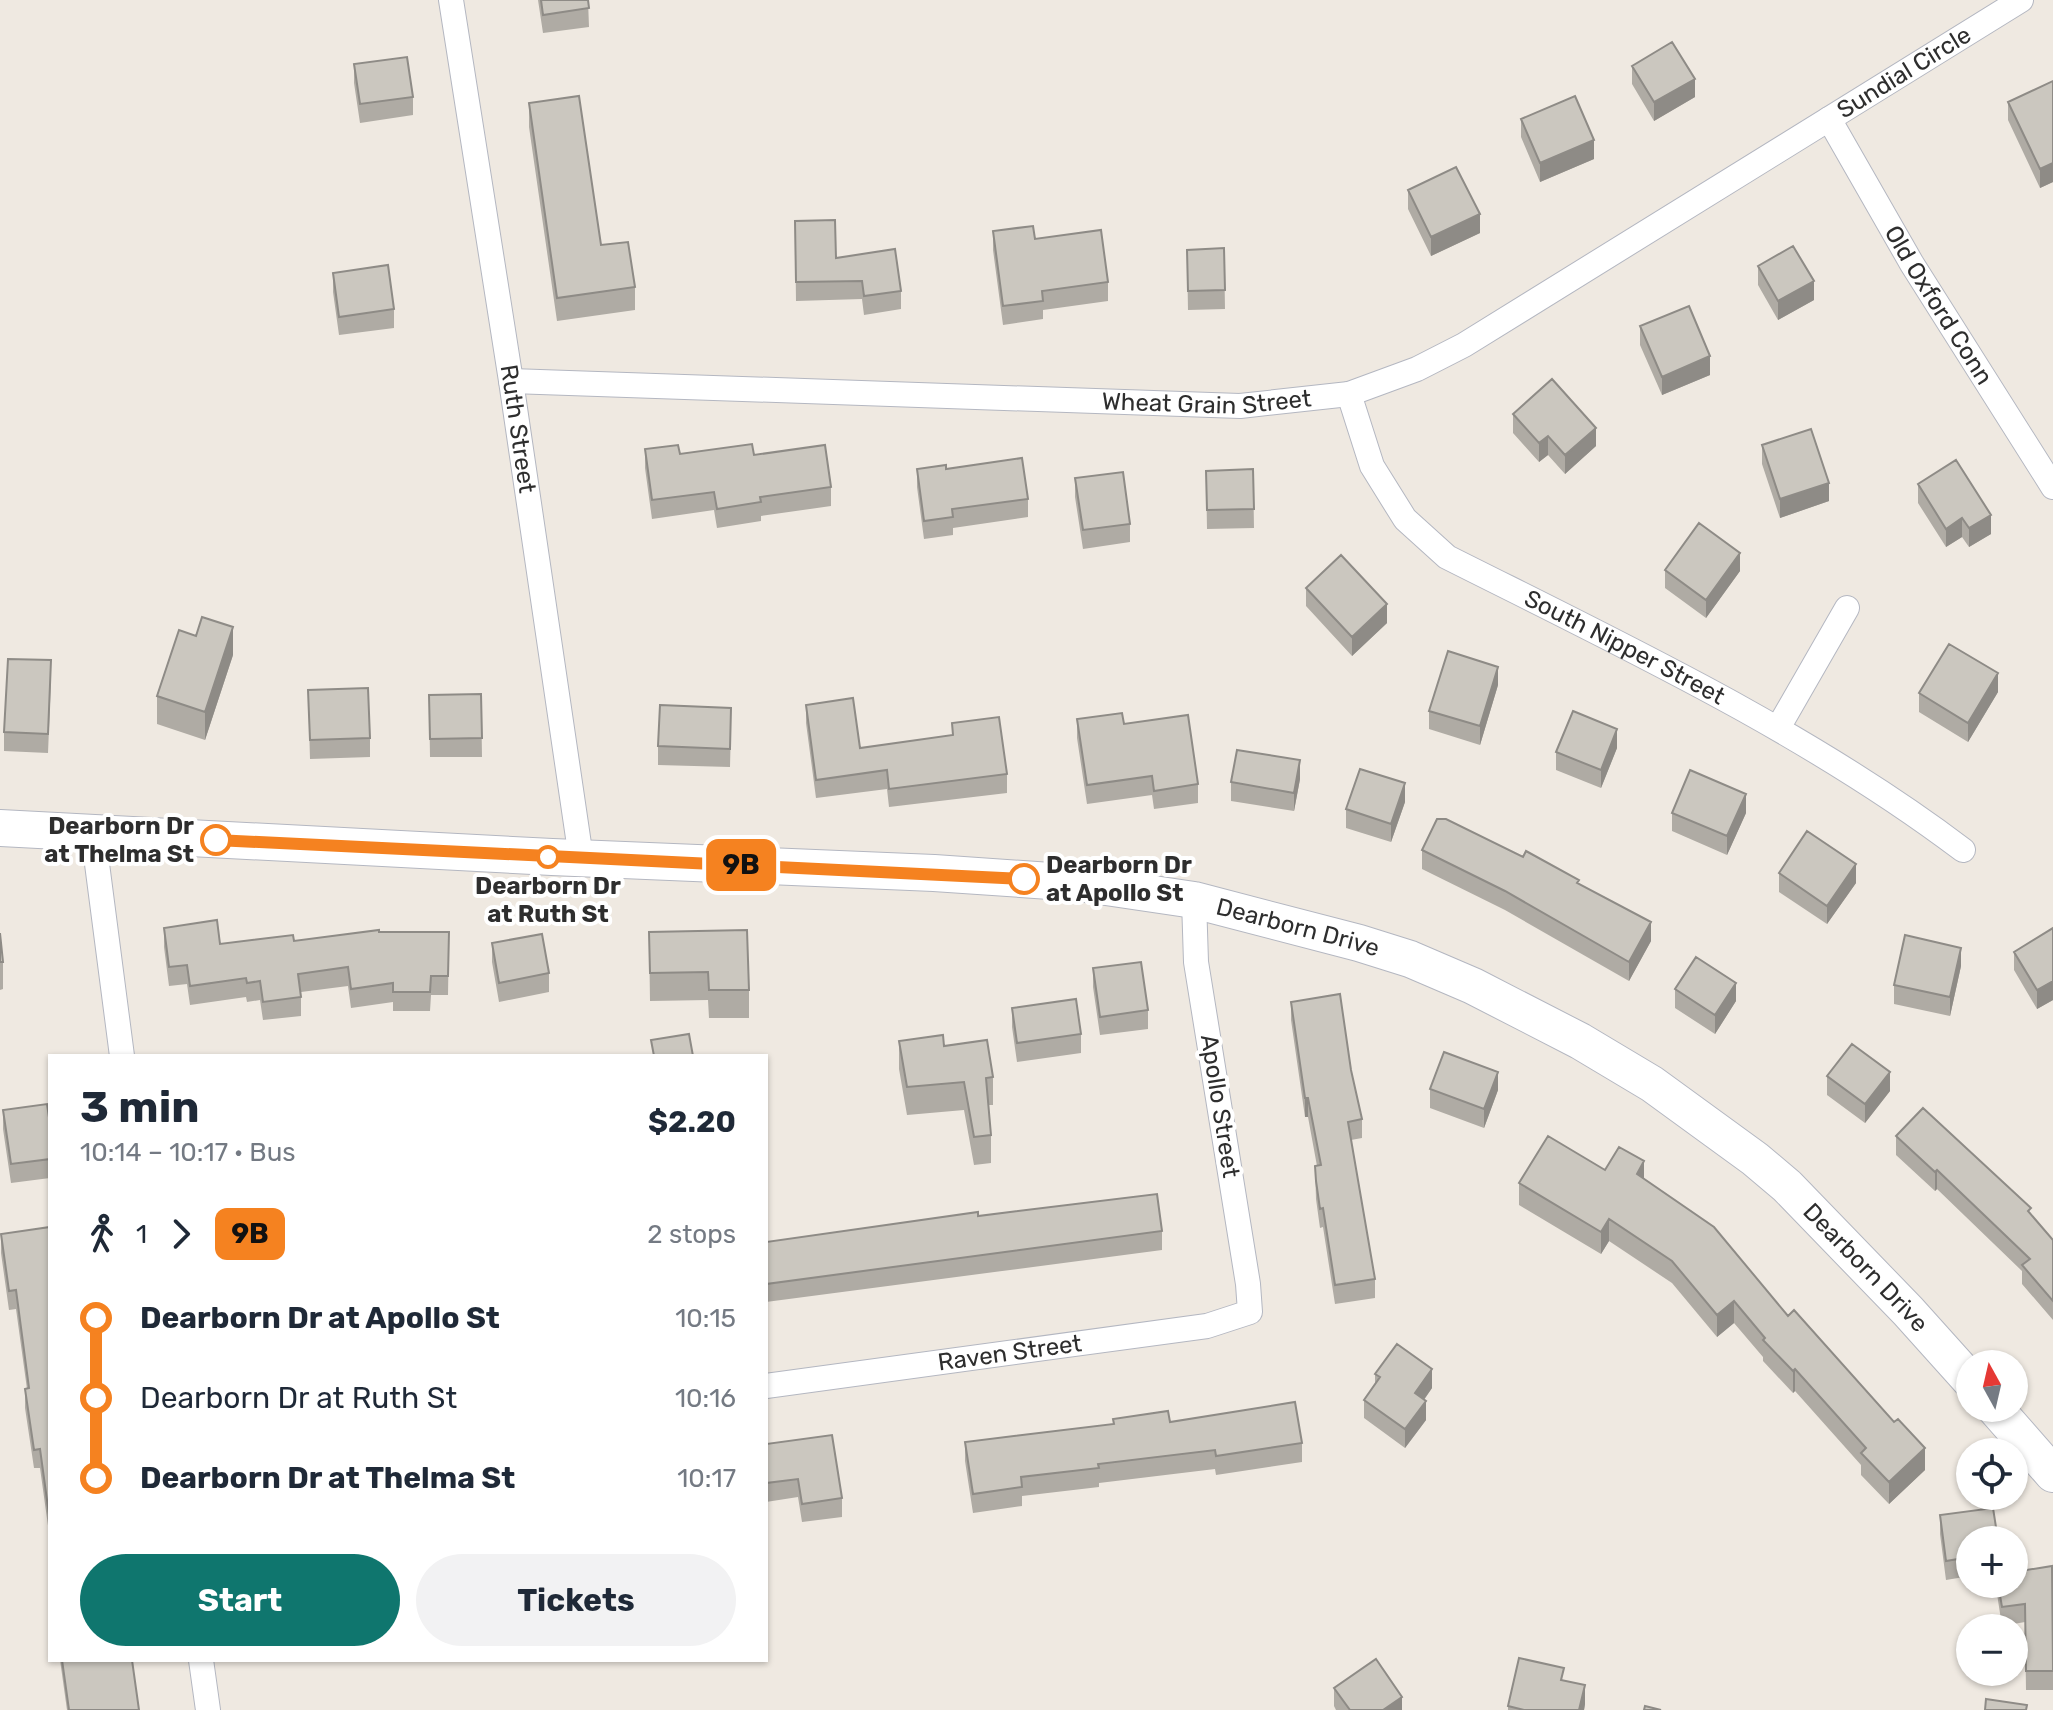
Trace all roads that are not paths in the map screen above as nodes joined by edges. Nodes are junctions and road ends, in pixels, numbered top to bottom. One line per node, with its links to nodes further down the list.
1 (451, 0): 4 (street, Ruth Street)
2 (2021, 0): 3 (street, Sundial Circle)
3 (1829, 119): 5 (street, Wheat Grain Street); 6 (street, Old Oxford Conn)
4 (511, 381): 5 (street, Wheat Grain Street); 12 (street, Ruth Street)
5 (1349, 394): 8 (street, South Nipper Street)
6 (2053, 487)
7 (1847, 608): 8 (street)
8 (1778, 728): 11 (street, South Nipper Street)
9 (0, 828): 10 (street, Dearborn Drive)
10 (93, 833): 12 (street, Dearborn Drive); 14 (street)
11 (1963, 850)
12 (581, 858): 13 (street, Dearborn Drive)
13 (1194, 900): 15 (street, Apollo Street); 16 (street, Dearborn Drive)
14 (122, 1054)
15 (1250, 1312): 17 (street, Raven Street)
16 (1956, 1364)
17 (768, 1386)
18 (2007, 1422): 19 (street)
19 (2053, 1474)
20 (201, 1662): 21 (street)
21 (208, 1710)

